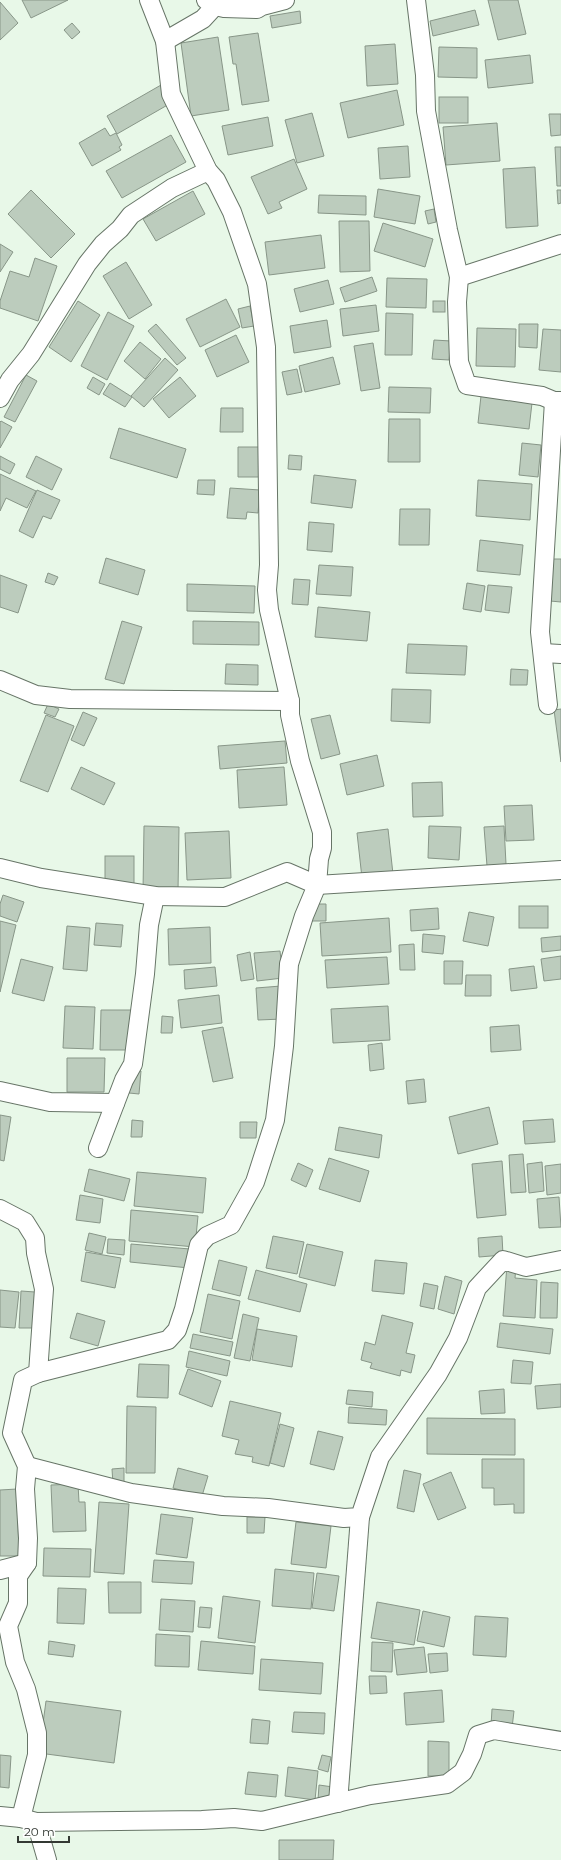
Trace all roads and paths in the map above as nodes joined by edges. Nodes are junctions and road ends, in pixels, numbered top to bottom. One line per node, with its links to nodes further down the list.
1 (149, 0): 5 (street)
2 (285, 0): 4 (street)
3 (416, 0): 8 (street)
4 (211, 3): 5 (street)
5 (165, 41): 6 (street)
6 (208, 171): 9 (street); 14 (street)
7 (561, 244): 8 (street)
8 (459, 277): 11 (street)
9 (5, 374): 10 (street)
10 (0, 398)
11 (557, 401): 12 (street)
12 (552, 654): 15 (street)
13 (0, 680): 14 (street)
14 (290, 701): 18 (street)
15 (548, 705)
16 (0, 868): 19 (street)
17 (561, 870): 18 (street)
18 (317, 885): 19 (street); 25 (street)
19 (155, 896): 21 (street)
20 (0, 1091): 21 (street)
21 (115, 1103): 22 (street)
22 (98, 1148)
23 (0, 1208): 25 (street)
24 (561, 1260): 27 (street)
25 (38, 1373): 26 (street)
26 (27, 1466): 27 (street); 28 (street)
27 (360, 1517): 31 (street)
28 (27, 1563): 29 (street); 33 (street)
29 (0, 1570)
30 (561, 1741): 31 (street)
31 (338, 1803): 33 (street)
32 (0, 1816): 33 (street)
33 (29, 1820): 34 (street)
34 (47, 1860)

